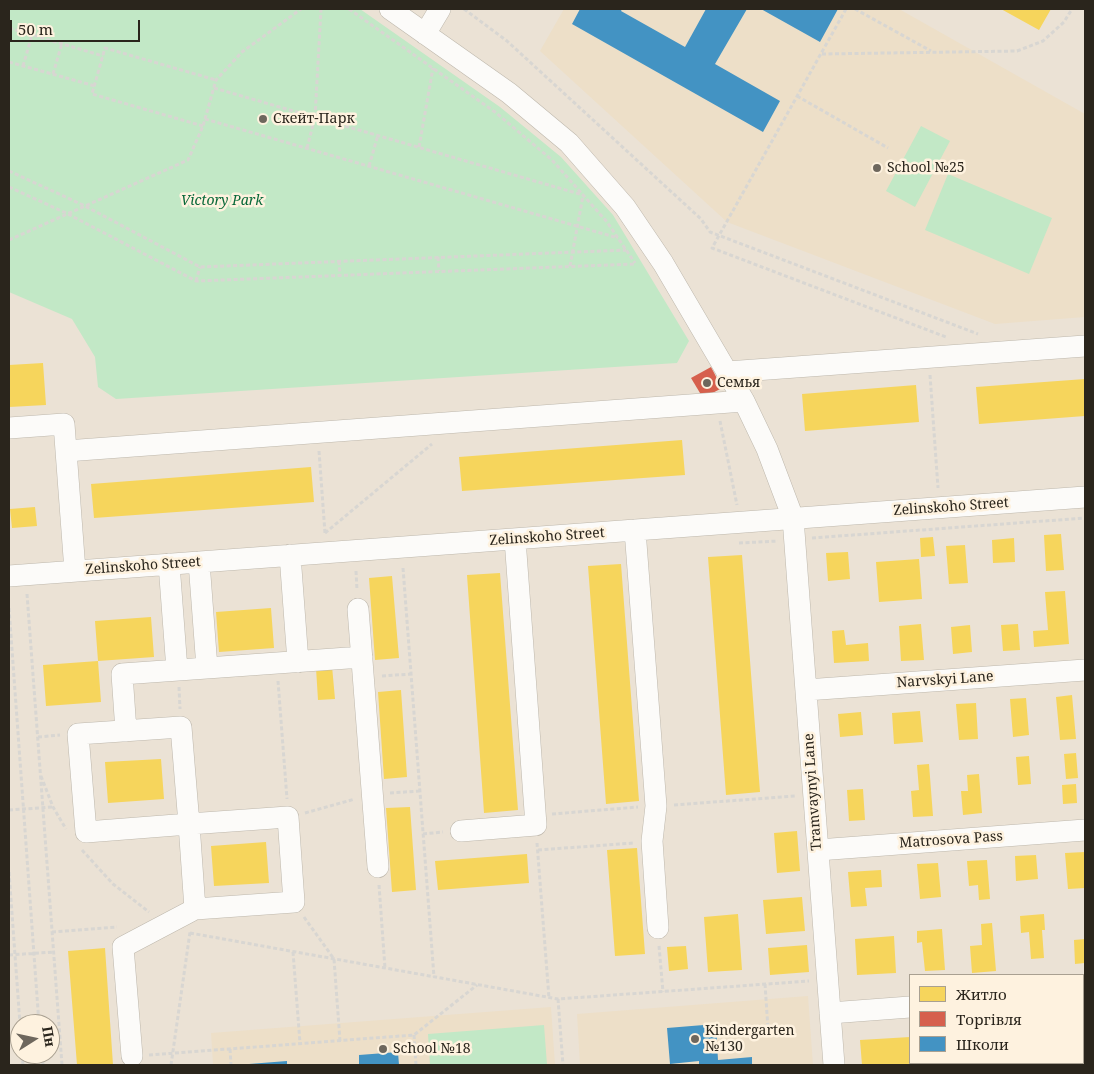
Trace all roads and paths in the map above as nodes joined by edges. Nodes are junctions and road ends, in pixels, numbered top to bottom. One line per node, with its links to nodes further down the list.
1 (301, 9): 21 (path)
2 (321, 9): 25 (path)
3 (349, 9): 19 (path)
4 (390, 9): 11 (street, Tramvaynyi Lane)
5 (440, 9): 11 (street)
6 (464, 9): 39 (path)
7 (846, 9): 15 (path)
8 (855, 9): 14 (path)
9 (1072, 9): 14 (path)
10 (9, 28): 12 (path)
11 (425, 34): 56 (street, Tramvaynyi Lane)
12 (32, 35): 13 (path); 18 (path)
13 (62, 44): 16 (path); 20 (path)
14 (932, 52): 15 (path)
15 (821, 54): 24 (path)
16 (104, 56): 21 (path); 22 (path)
17 (9, 62): 18 (path)
18 (23, 66): 20 (path)
19 (433, 68): 29 (path); 35 (path)
20 (53, 74): 22 (path)
21 (216, 80): 23 (path)
22 (95, 86): 27 (path)
23 (214, 88): 25 (path); 26 (path)
24 (797, 96): 31 (path); 39 (path)
25 (316, 117): 28 (path); 30 (path)
26 (205, 119): 27 (path); 30 (path)
27 (203, 126): 36 (path)
28 (378, 136): 29 (path); 32 (path)
29 (419, 147): 35 (path)
30 (307, 148): 32 (path)
31 (888, 148)
32 (369, 166): 38 (path)
33 (9, 171): 36 (path)
34 (9, 187): 37 (path)
35 (583, 195): 38 (path); 40 (path)
36 (83, 205): 37 (path); 47 (path)
37 (66, 213): 41 (path); 50 (path)
38 (578, 227): 40 (path); 43 (path)
39 (719, 235): 51 (path); 52 (path)
40 (618, 238): 42 (path)
41 (9, 240)
42 (626, 250): 43 (path); 46 (path)
43 (573, 252): 44 (path); 46 (path)
44 (438, 257): 45 (path); 48 (path)
45 (339, 261): 47 (path); 49 (path)
46 (570, 266): 48 (path)
47 (200, 267): 50 (path)
48 (439, 272): 49 (path)
49 (340, 276): 50 (path)
50 (196, 281)
51 (926, 329): 53 (path); 55 (path)
52 (984, 336)
53 (953, 340)
54 (1085, 346): 55 (street)
55 (928, 358): 56 (street); 63 (path)
56 (727, 372): 57 (street, Tramvaynyi Lane)
57 (744, 401): 58 (street); 65 (street, Tramvaynyi Lane)
58 (717, 403): 59 (street); 67 (path)
59 (457, 423): 61 (street); 61 (path)
60 (9, 428): 62 (street)
61 (317, 433): 62 (street)
62 (66, 452): 73 (street)
63 (938, 488)
64 (1085, 497): 65 (street, Zelinskoho Street)
65 (793, 518): 67 (street, Zelinskoho Street); 85 (street, Tramvaynyi Lane)
66 (635, 530): 67 (street, Zelinskoho Street); 68 (street, Zelinskoho Street); 101 (street)
67 (739, 533)
68 (515, 539): 69 (street, Zelinskoho Street); 97 (street)
69 (290, 556): 70 (street, Zelinskoho Street); 78 (street)
70 (199, 562): 71 (street, Zelinskoho Street); 81 (street)
71 (170, 564): 73 (street, Zelinskoho Street); 82 (street)
72 (403, 568): 84 (path)
73 (75, 571): 74 (street, Zelinskoho Street)
74 (9, 576)
75 (27, 594): 88 (path)
76 (9, 608): 93 (path)
77 (358, 609): 80 (street)
78 (298, 662): 79 (street); 80 (street)
79 (277, 663): 81 (street); 95 (path)
80 (363, 667): 84 (path); 90 (street)
81 (206, 668): 82 (street)
82 (177, 670): 86 (path); 87 (street)
83 (1085, 670): 85 (street, Narvskyi Lane)
84 (411, 674): 89 (path)
85 (806, 690): 104 (street, Tramvaynyi Lane)
86 (181, 727): 87 (street); 96 (street)
87 (126, 730): 96 (street)
88 (41, 776): 91 (path); 92 (path)
89 (420, 791): 90 (path); 121 (path)
90 (372, 795): 95 (path); 105 (street)
91 (53, 807): 92 (path); 100 (path)
92 (43, 808): 93 (path); 112 (path)
93 (24, 809): 94 (path); 116 (path)
94 (9, 810)
95 (288, 817): 96 (street); 107 (street)
96 (189, 824): 108 (street)
97 (536, 825): 99 (street); 103 (path)
98 (1085, 830): 104 (street, Matrosova Pass)
99 (461, 831)
100 (69, 833)
101 (652, 841): 103 (path); 111 (street)
102 (79, 847): 109 (path)
103 (538, 850): 126 (path)
104 (818, 850): 122 (street, Tramvaynyi Lane)
105 (378, 867): 120 (path)
106 (9, 872): 118 (path)
107 (294, 902): 108 (street); 119 (path)
108 (195, 909): 109 (street); 113 (path)
109 (168, 924): 140 (street)
110 (122, 927): 112 (path)
111 (658, 928): 125 (path)
112 (52, 932): 114 (path)
113 (190, 933): 115 (path); 139 (path)
114 (54, 952): 116 (path); 132 (path)
115 (293, 952): 119 (path); 137 (path)
116 (34, 953): 118 (path); 131 (path)
117 (9, 955): 118 (path)
118 (15, 955): 130 (path)
119 (334, 959): 120 (path); 136 (path)
120 (385, 968): 121 (path)
121 (434, 977): 124 (path)
122 (828, 979): 123 (path); 129 (street, Tramvaynyi Lane)
123 (765, 984): 125 (path); 133 (path)
124 (478, 985): 126 (path); 134 (path)
125 (663, 992): 127 (path)
126 (549, 998): 127 (path)
127 (558, 999): 145 (path)
128 (909, 1007): 129 (street)
129 (830, 1013): 146 (street, Tramvaynyi Lane)
130 (19, 1014)
131 (39, 1014)
132 (58, 1014)
133 (768, 1029)
134 (414, 1035): 136 (path); 144 (path)
135 (60, 1037): 141 (path)
136 (340, 1040): 137 (path)
137 (300, 1044): 138 (path)
138 (230, 1049): 139 (path); 143 (path)
139 (172, 1053): 140 (path); 142 (path)
140 (132, 1056)
141 (62, 1065)
142 (171, 1065)
143 (231, 1065)
144 (416, 1065)
145 (563, 1065)
146 (834, 1065)

